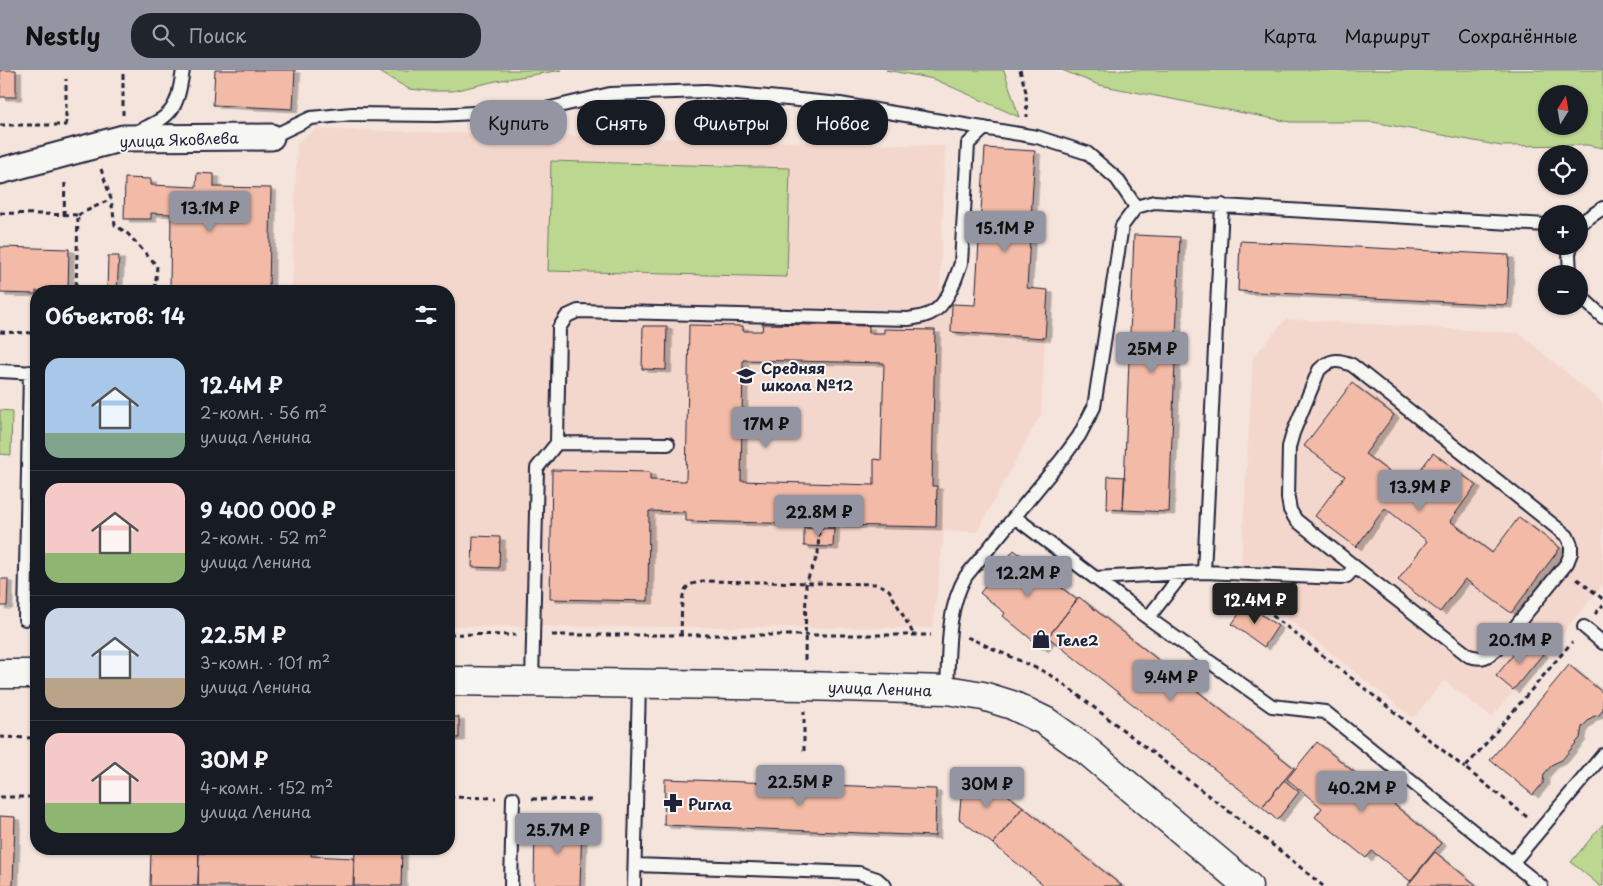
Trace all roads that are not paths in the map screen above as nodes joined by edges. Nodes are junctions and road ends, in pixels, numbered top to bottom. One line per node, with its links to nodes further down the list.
1 (183, 70): 2 (lane)
2 (123, 127): 4 (street, улица Яковлева); 5 (street, улица Яковлева)
3 (985, 128): 4 (lane); 7 (lane); 15 (lane)
4 (271, 137)
5 (0, 171)
6 (1222, 205): 7 (lane); 10 (lane); 20 (lane)
7 (1136, 207): 18 (lane)
8 (1603, 208): 9 (lane)
9 (1588, 218)
10 (1538, 225)
11 (1588, 304): 12 (lane)
12 (1603, 317)
13 (0, 371): 14 (lane)
14 (30, 372)
15 (556, 443): 16 (lane); 30 (lane)
16 (668, 444)
17 (30, 465): 24 (lane)
18 (1016, 518): 22 (lane); 32 (lane)
19 (1355, 567): 19 (lane); 20 (lane)
20 (1204, 572): 21 (lane)
21 (1183, 573): 22 (lane); 23 (lane)
22 (1094, 578): 23 (lane)
23 (1148, 618): 35 (lane)
24 (25, 619)
25 (1584, 627): 26 (lane)
26 (1603, 643)
27 (0, 674): 28 (main road)
28 (30, 674)
29 (455, 681): 30 (main road, улица Ленина)
30 (532, 682): 31 (main road, улица Ленина)
31 (640, 684): 32 (main road, улица Ленина); 36 (lane)
32 (946, 690): 40 (main road, улица Ленина)
33 (1603, 755): 35 (lane)
34 (513, 798): 37 (lane)
35 (1513, 862): 41 (lane)
36 (635, 865): 38 (lane); 39 (lane)
37 (510, 886)
38 (634, 886)
39 (885, 886)
40 (1248, 886)
41 (1541, 886)

